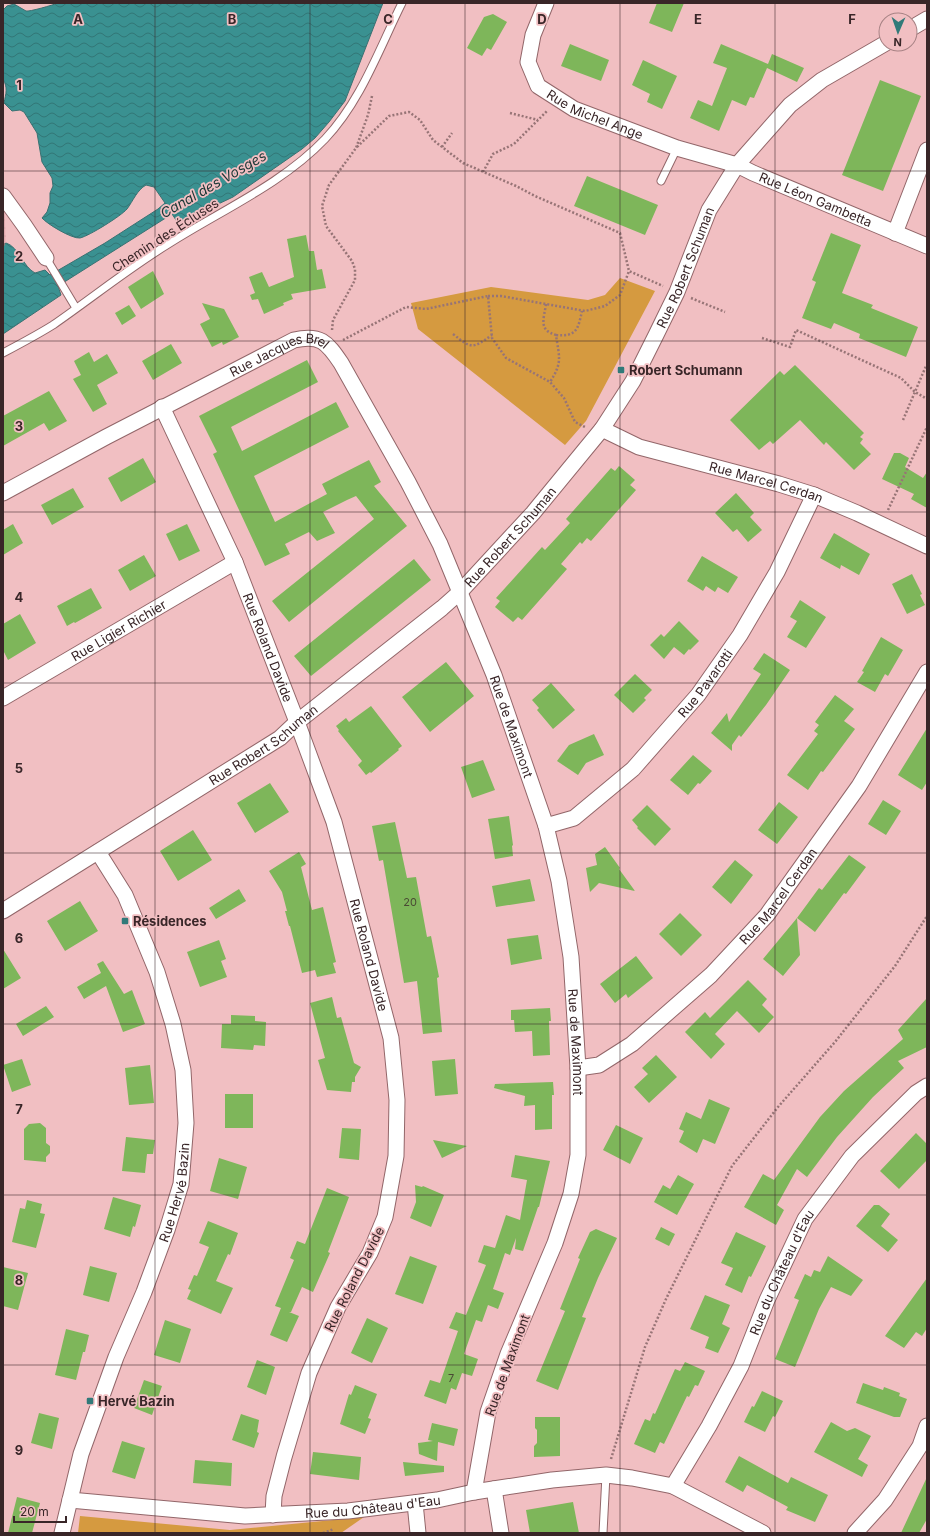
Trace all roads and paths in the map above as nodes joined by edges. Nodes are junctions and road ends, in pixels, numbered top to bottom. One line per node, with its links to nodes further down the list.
1 (402, 3): 26 (lane, Chemin des Écluses)
2 (546, 3): 7 (street, Rue Michel Ange)
3 (927, 19): 4 (street)
4 (918, 24)
5 (878, 48): 15 (street, Rue Robert Schuman)
6 (372, 93): 12 (path)
7 (559, 100): 9 (path); 13 (street, Rue Michel Ange)
8 (510, 114): 9 (path)
9 (538, 120): 16 (path)
10 (452, 133): 11 (path)
11 (442, 147): 12 (path); 16 (path)
12 (356, 148): 33 (path)
13 (678, 148): 15 (street, Rue Michel Ange); 17 (lane)
14 (927, 150): 19 (street)
15 (737, 165): 19 (street, Rue Léon Gambetta); 23 (street, Rue Robert Schuman)
16 (483, 172): 22 (path)
17 (662, 181)
18 (3, 196): 21 (street)
19 (895, 233): 20 (street, Rue Léon Gambetta)
20 (927, 246)
21 (46, 258): 26 (lane)
22 (629, 271): 23 (path); 27 (path)
23 (677, 292): 28 (path); 42 (street, Rue Robert Schuman)
24 (488, 296): 25 (path); 30 (path); 33 (path)
25 (546, 304): 27 (path); 31 (path)
26 (76, 308): 34 (lane, Chemin des Écluses)
27 (582, 311): 31 (path)
28 (725, 312)
29 (453, 334): 30 (path)
30 (492, 335): 36 (path)
31 (556, 335): 36 (path)
32 (762, 338): 37 (path)
33 (330, 347): 39 (street, Rue Jacques Brel); 48 (street, Rue Jacques Brel)
34 (3, 353)
35 (926, 366): 37 (path)
36 (550, 382): 42 (path)
37 (915, 392): 38 (path); 40 (path)
38 (927, 399)
39 (162, 408): 43 (street, Rue Jacques Brel); 47 (street, Rue Roland Davide)
40 (903, 420)
41 (927, 427): 45 (path)
42 (600, 431): 44 (street, Rue Marcel Cerdan); 48 (street, Rue Robert Schuman)
43 (3, 493)
44 (814, 495): 45 (street, Rue Marcel Cerdan); 52 (street, Rue Pavarotti)
45 (881, 524): 46 (street, Rue Marcel Cerdan)
46 (927, 546)
47 (235, 562): 50 (street, Rue Ligier Richier); 51 (street, Rue Roland Davide)
48 (460, 592): 51 (street, Rue Robert Schuman); 52 (street, Rue de Maximont)
49 (927, 672): 56 (street, Rue Marcel Cerdan)
50 (3, 698)
51 (297, 722): 53 (street, Rue Robert Schuman); 65 (street, Rue Roland Davide)
52 (546, 826): 56 (street, Rue de Maximont)
53 (98, 852): 54 (street, Rue Robert Schuman); 63 (street, Rue Hervé Bazin)
54 (3, 911)
55 (927, 916): 59 (path)
56 (578, 1068): 62 (street, Rue de Maximont)
57 (927, 1086): 60 (street, Rue du Château d'Eau)
58 (927, 1426): 71 (street)
59 (606, 1475): 60 (street, Rue du Château d'Eau); 61 (street, Rue du Château d'Eau); 69 (lane)
60 (673, 1486): 70 (street, Rue du Château d'Eau)
61 (494, 1489): 62 (street, Rue du Château d'Eau); 68 (street)
62 (474, 1492): 64 (street, Rue du Château d'Eau)
63 (70, 1500): 65 (street, Rue du Château d'Eau); 66 (street, Rue Hervé Bazin)
64 (415, 1503): 65 (street, Rue du Château d'Eau); 67 (street)
65 (273, 1515)
66 (62, 1533)
67 (418, 1533)
68 (501, 1533)
69 (603, 1533)
70 (763, 1533)
71 (855, 1533)

